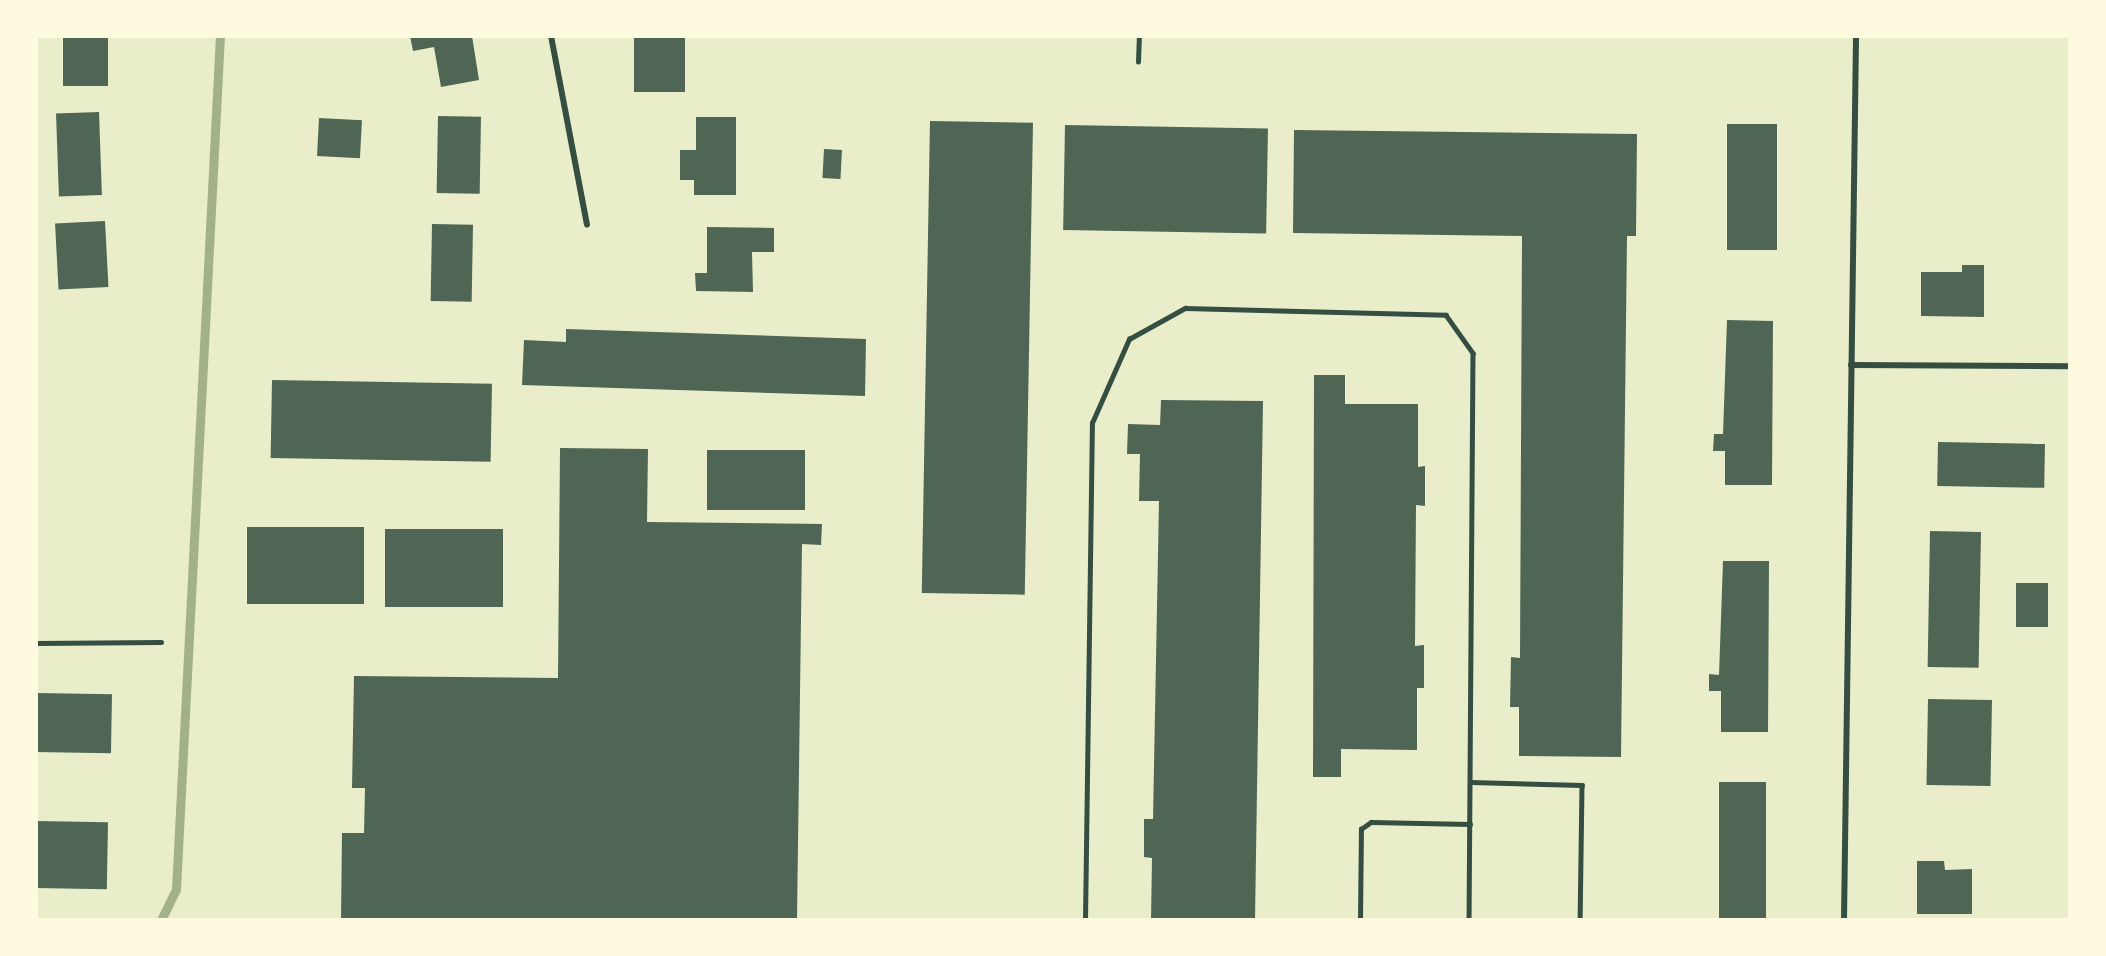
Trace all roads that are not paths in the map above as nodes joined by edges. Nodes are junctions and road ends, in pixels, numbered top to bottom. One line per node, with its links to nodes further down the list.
1 (551, 36): 5 (street)
2 (1138, 36): 4 (lane)
3 (1856, 36): 6 (street)
4 (1138, 62)
5 (587, 225)
6 (1851, 365): 7 (street); 16 (street)
7 (2070, 366)
8 (161, 642): 9 (lane)
9 (36, 643)
10 (1470, 782): 11 (lane); 12 (lane); 15 (lane)
11 (1470, 824): 13 (lane); 14 (lane)
12 (1086, 920)
13 (1360, 920)
14 (1469, 920)
15 (1581, 920)
16 (1844, 920)

